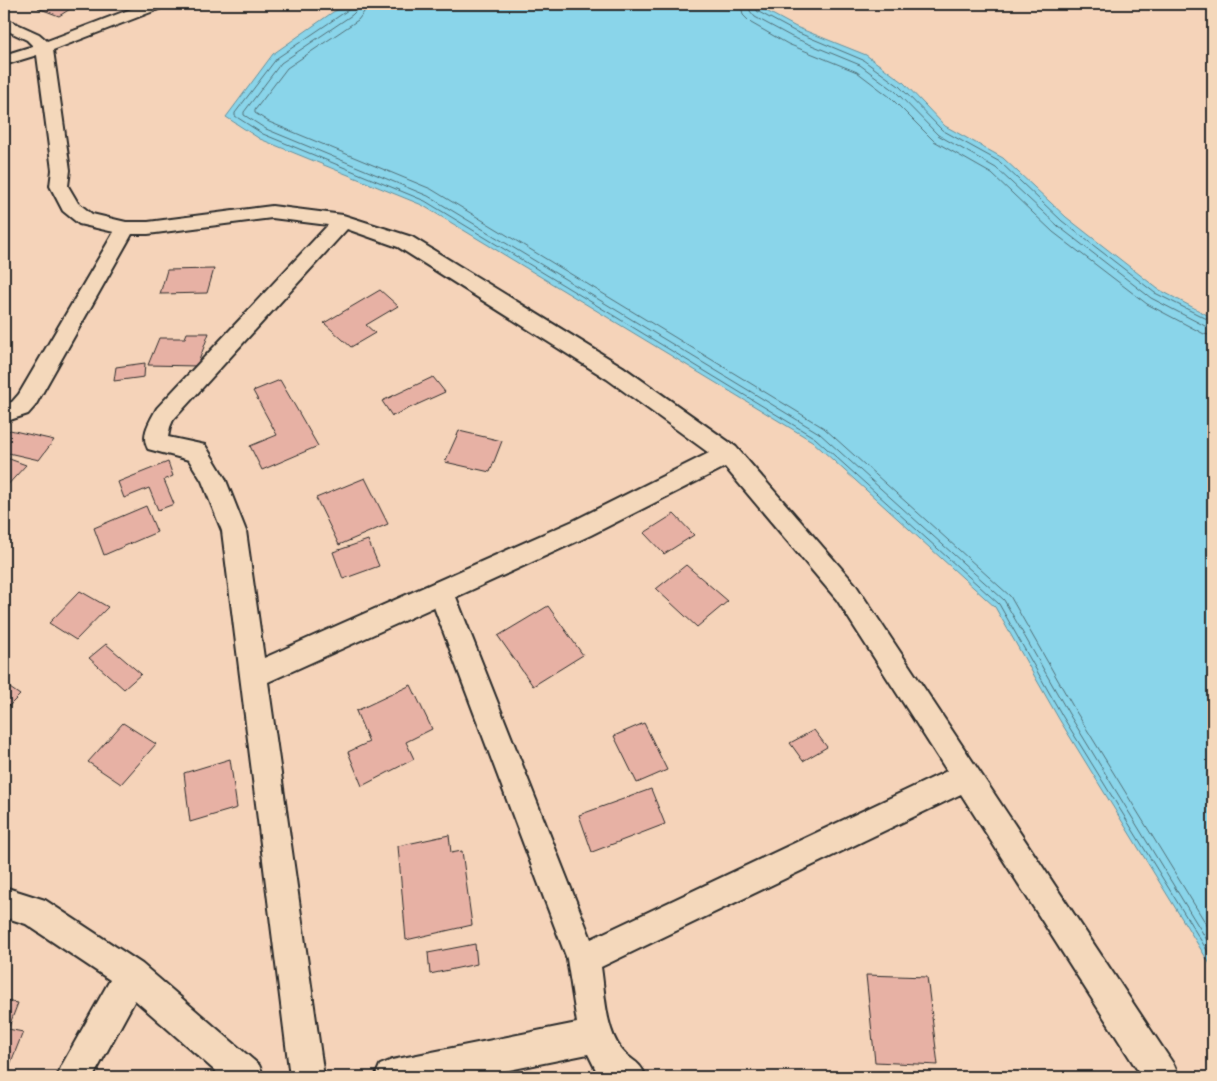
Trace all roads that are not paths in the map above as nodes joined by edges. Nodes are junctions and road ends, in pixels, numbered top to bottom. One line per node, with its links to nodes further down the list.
1 (123, 4): 3 (street)
2 (158, 4): 3 (street)
3 (137, 14): 5 (street)
4 (4, 23): 5 (street)
5 (44, 48): 6 (street); 8 (street)
6 (4, 60)
7 (344, 221): 8 (street); 10 (street); 12 (street)
8 (126, 228): 9 (street)
9 (4, 413)
10 (728, 454): 11 (street); 13 (street)
11 (441, 592): 12 (street); 15 (street)
12 (253, 676): 20 (street)
13 (966, 777): 15 (street); 23 (street)
14 (4, 902): 16 (street)
15 (583, 959): 17 (street)
16 (131, 975): 18 (street); 19 (street)
17 (596, 1036): 21 (street); 22 (street)
18 (74, 1077)
19 (248, 1077)
20 (307, 1077)
21 (392, 1077)
22 (629, 1077)
23 (1162, 1077)

